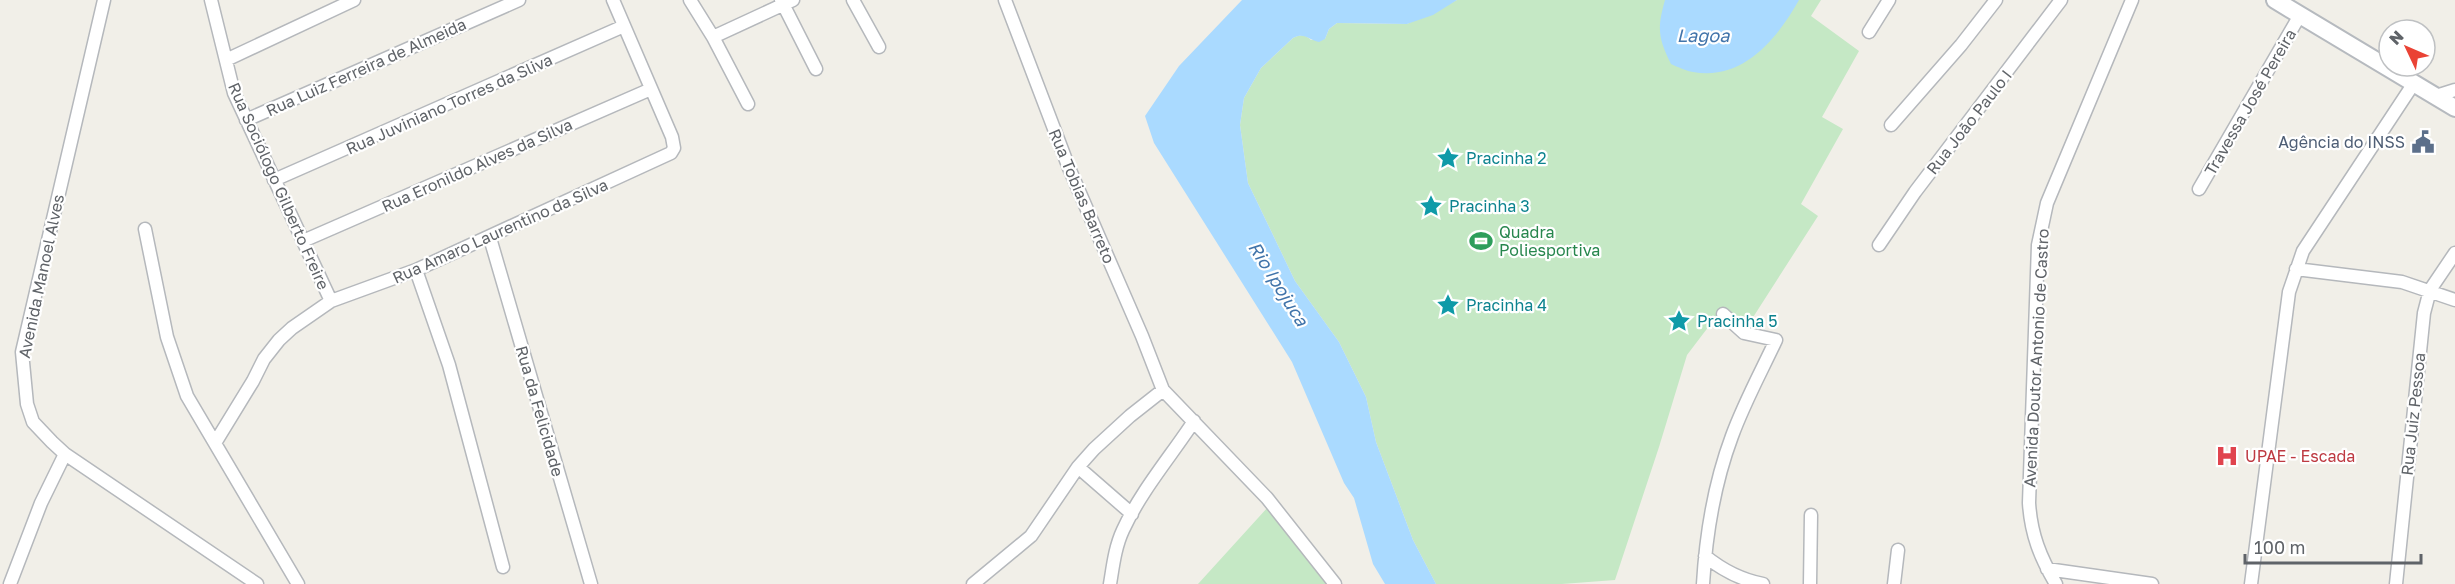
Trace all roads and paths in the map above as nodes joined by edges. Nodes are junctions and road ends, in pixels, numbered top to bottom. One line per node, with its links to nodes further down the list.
1 (104, 0): 46 (street, Avenida Manoel Alves)
2 (211, 0): 20 (street, Rua Sociólogo Gilberto Freire)
3 (354, 0): 20 (street)
4 (519, 0): 28 (street, Rua Luiz Ferreira de Almeida)
5 (613, 0): 16 (street)
6 (690, 0): 18 (street)
7 (853, 0): 19 (street)
8 (1005, 0): 43 (street, Rua Tobias Barreto)
9 (1888, 0): 17 (street)
10 (1996, 0): 29 (street)
11 (2061, 0): 35 (street, Rua João Paulo I)
12 (2132, 0): 53 (street, Avenida Doutor Antonio de Castro)
13 (2275, 0): 15 (street)
14 (786, 2): 18 (street); 21 (street)
15 (2300, 15): 22 (street); 31 (street, Travessa José Pereira)
16 (624, 26): 23 (street); 30 (street, Rua Juviniano Torres da Sliva)
17 (1869, 32)
18 (713, 37): 26 (street)
19 (879, 47)
20 (226, 60): 28 (street, Rua Sociólogo Gilberto Freire)
21 (816, 69)
22 (2414, 83): 25 (street); 37 (street)
23 (651, 89): 33 (street, Rua Amaro Laurentino da Silva); 34 (street, Rua Eronildo Alves da Silva)
24 (2455, 90): 25 (street)
25 (2436, 96): 27 (street)
26 (747, 105)
27 (2455, 108)
28 (246, 120): 30 (street, Rua Sociólogo Gilberto Freire)
29 (1891, 125)
30 (274, 180): 34 (street, Rua Sociólogo Gilberto Freire)
31 (2199, 189)
32 (145, 229): 45 (street)
33 (490, 238): 38 (street, Rua Amaro Laurentino da Silva); 57 (street, Rua da Felicidade)
34 (303, 240): 41 (street, Rua Sociólogo Gilberto Freire)
35 (1879, 245)
36 (2455, 253): 39 (street, Rua Juiz Pessoa)
37 (2296, 269): 39 (street); 67 (street)
38 (416, 270): 41 (street, Rua Amaro Laurentino da Silva); 52 (street)
39 (2430, 290): 40 (street); 68 (street, Rua Juiz Pessoa)
40 (2455, 300)
41 (331, 301): 45 (street, Rua Amaro Laurentino da Silva)
42 (1723, 314): 51 (street)
43 (1163, 390): 44 (street); 47 (street)
44 (1194, 421): 48 (street); 60 (street)
45 (214, 443): 56 (street)
46 (65, 454): 54 (street); 55 (street, Avenida Manoel Alves)
47 (1078, 467): 48 (street); 58 (street)
48 (1132, 514): 59 (street)
49 (1811, 515): 63 (street)
50 (1898, 550): 64 (street)
51 (1705, 556): 61 (street); 62 (street)
52 (503, 567)
53 (2047, 569): 65 (street, Avenida Doutor Antonio de Castro); 66 (street)
54 (10, 584)
55 (257, 584)
56 (298, 584)
57 (591, 584)
58 (973, 584)
59 (1110, 584)
60 (1335, 584)
61 (1703, 584)
62 (1763, 584)
63 (1810, 584)
64 (1894, 584)
65 (2056, 584)
66 (2152, 584)
67 (2252, 584)
68 (2396, 584)

